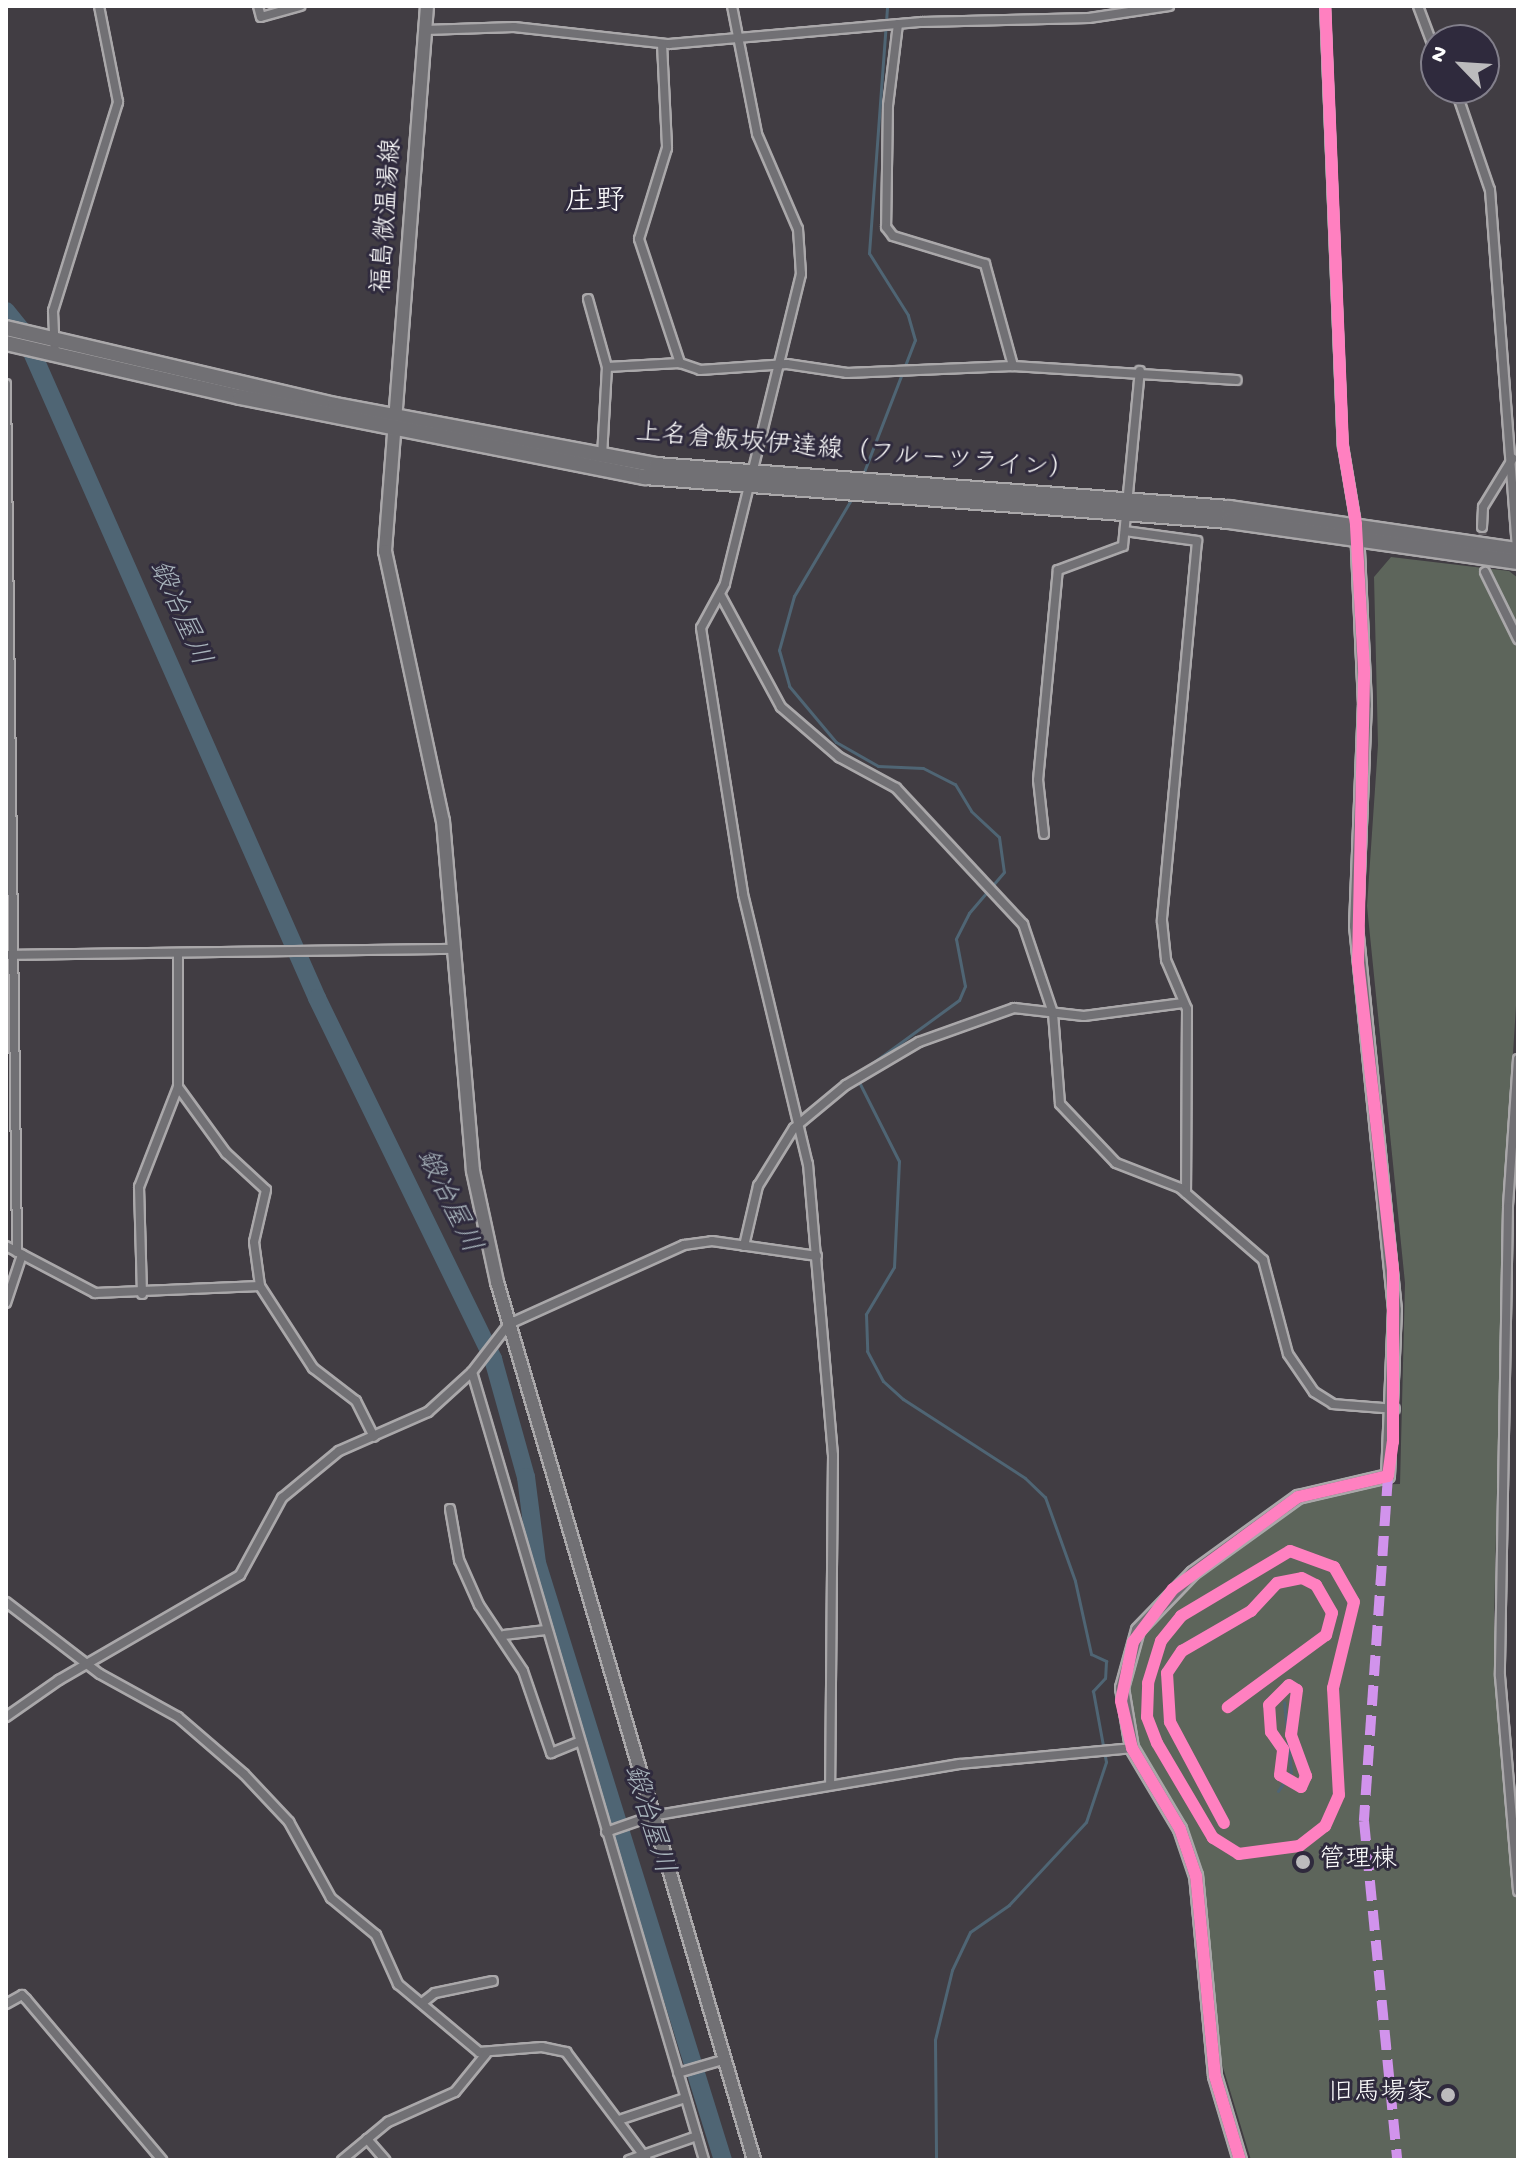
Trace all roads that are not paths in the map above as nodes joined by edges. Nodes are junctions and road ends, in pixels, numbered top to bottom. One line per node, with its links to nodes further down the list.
1 (99, 6): 17 (street)
2 (258, 6): 3 (street)
3 (300, 6)
4 (427, 6): 11 (street, 福島微温湯線)
5 (732, 6): 12 (street)
6 (1063, 6): 9 (street)
7 (1169, 6): 9 (street)
8 (1325, 6): 33 (street)
9 (1064, 18): 10 (street)
10 (898, 24): 12 (street); 20 (street)
11 (425, 30): 13 (street); 25 (street, 福島微温湯線)
12 (737, 36): 13 (street); 19 (street)
13 (662, 44): 18 (street)
14 (1460, 104): 27 (street)
15 (588, 299): 21 (street)
16 (6, 338): 17 (main road, 上名倉飯坂伊達線（フルーツライン）)
17 (52, 347): 25 (main road, 上名倉飯坂伊達線（フルーツライン）)
18 (680, 363): 19 (street); 21 (street)
19 (780, 366): 20 (street); 28 (street)
20 (1013, 366): 22 (street)
21 (607, 367): 26 (street)
22 (1140, 371): 23 (street); 29 (street)
23 (1237, 380)
24 (6, 384): 39 (street)
25 (394, 422): 26 (main road, 上名倉飯坂伊達線（フルーツライン）); 28 (main road, 上名倉飯坂伊達線（フルーツライン）); 41 (street, 福島微温湯線)
26 (602, 456): 28 (main road, 上名倉飯坂伊達線（フルーツライン）)
27 (1514, 458): 31 (street); 35 (street)
28 (750, 479): 29 (main road, 上名倉飯坂伊達線（フルーツライン）); 37 (street)
29 (1127, 507): 30 (main road, 上名倉飯坂伊達線（フルーツライン）); 32 (street); 33 (main road, 上名倉飯坂伊達線（フルーツライン）)
30 (1162, 516): 33 (main road, 上名倉飯坂伊達線（フルーツライン）); 34 (street)
31 (1482, 527)
32 (1125, 531): 34 (street); 40 (street)
33 (1357, 531): 35 (main road, 上名倉飯坂伊達線（フルーツライン）); 59 (street)
34 (1159, 535): 44 (street)
35 (1518, 555)
36 (1485, 572): 38 (street)
37 (721, 596): 45 (street); 48 (street)
38 (1518, 639)
39 (8, 677): 43 (street)
40 (1044, 834)
41 (454, 949): 42 (street); 57 (street, 福島微温湯線)
42 (178, 953): 43 (street); 47 (street)
43 (10, 955): 52 (street)
44 (1183, 1003): 45 (street); 49 (street)
45 (1053, 1013): 48 (street); 49 (street)
46 (1518, 1059): 72 (street)
47 (178, 1087): 54 (street); 55 (street)
48 (802, 1121): 51 (street); 53 (street)
49 (1186, 1193): 59 (street)
50 (6, 1246): 52 (street)
51 (744, 1246): 53 (street); 57 (street)
52 (19, 1254): 55 (street); 56 (street)
53 (817, 1256): 69 (street)
54 (260, 1286): 55 (street); 60 (street)
55 (142, 1294)
56 (6, 1303)
57 (509, 1324): 58 (street); 70 (street, 福島微温湯線)
58 (472, 1372): 60 (street); 63 (street)
59 (1395, 1409): 68 (street)
60 (374, 1437): 65 (street)
61 (450, 1509): 64 (street)
62 (6, 1602): 65 (street)
63 (546, 1630): 64 (street); 67 (street)
64 (504, 1635): 67 (street)
65 (87, 1665): 66 (street); 74 (street)
66 (6, 1717)
67 (580, 1741): 71 (street)
68 (1132, 1748): 69 (street); 90 (street)
69 (830, 1785): 70 (street)
70 (646, 1818): 71 (street); 77 (street, 福島微温湯線)
71 (609, 1831): 78 (street)
72 (1518, 1891)
73 (493, 1981): 74 (street)
74 (422, 2003): 76 (street)
75 (6, 2004): 84 (street)
76 (486, 2054): 80 (street); 82 (street)
77 (717, 2061): 78 (street); 89 (street, 福島微温湯線)
78 (682, 2072): 79 (street)
79 (685, 2098): 80 (street); 81 (street)
80 (619, 2120): 83 (street)
81 (697, 2136): 83 (street); 88 (street)
82 (367, 2139): 85 (street); 86 (street)
83 (646, 2158): 87 (street)
84 (162, 2160)
85 (342, 2160)
86 (385, 2160)
87 (629, 2160)
88 (704, 2160)
89 (754, 2160)
90 (1240, 2160)

